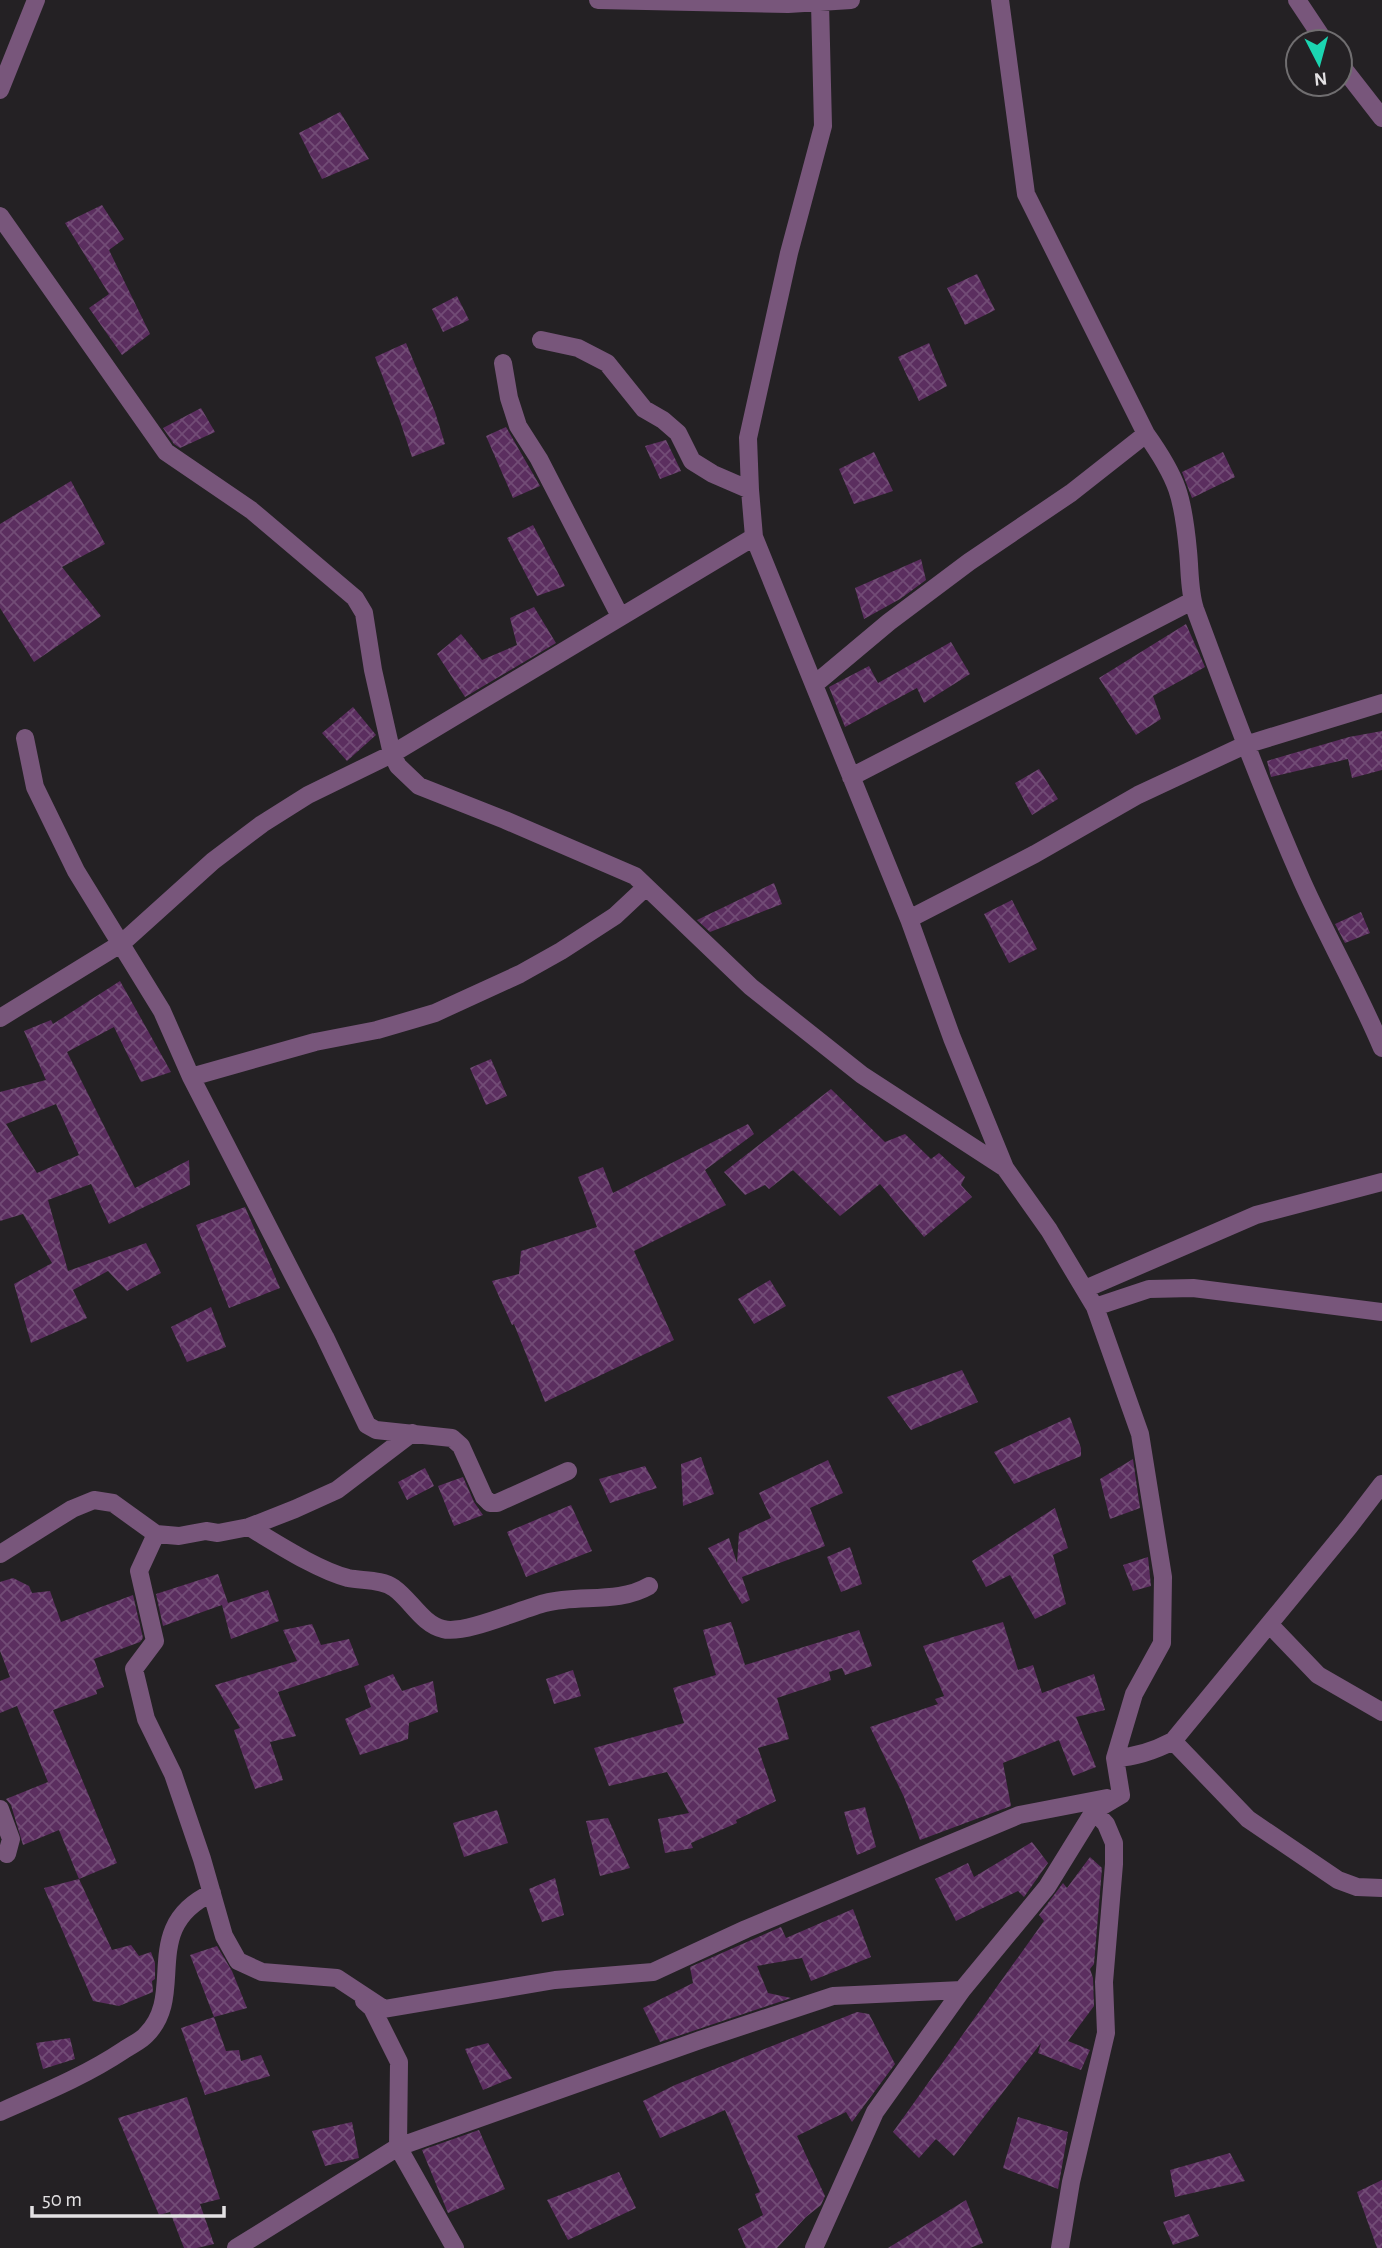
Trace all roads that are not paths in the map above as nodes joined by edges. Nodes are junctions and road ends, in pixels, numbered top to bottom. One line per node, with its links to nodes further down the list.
1 (36, 0): 10 (street)
2 (598, 0): 6 (street)
3 (851, 0): 7 (street)
4 (1000, 0): 15 (street)
5 (1297, 0): 8 (street)
6 (788, 2): 7 (street)
7 (820, 3): 16 (street)
8 (1316, 28)
9 (1354, 82): 11 (street)
10 (0, 90)
11 (1382, 118)
12 (0, 216): 24 (street)
13 (541, 340): 16 (street)
14 (503, 363): 19 (street)
15 (1146, 434): 18 (street); 20 (street)
16 (750, 490): 17 (street)
17 (754, 537): 19 (street); 20 (street)
18 (1192, 601): 23 (street); 25 (street)
19 (620, 616): 24 (street)
20 (815, 684): 25 (street)
21 (1382, 703): 23 (street)
22 (25, 738): 28 (street)
23 (1245, 745): 27 (street); 30 (street)
24 (392, 754): 26 (street); 28 (street)
25 (851, 777): 27 (street)
26 (646, 887): 31 (street); 32 (street)
27 (909, 919): 32 (street)
28 (122, 943): 29 (street); 31 (street)
29 (0, 1018)
30 (1382, 1048)
31 (191, 1077): 37 (street)
32 (1005, 1168): 34 (street)
33 (1382, 1182): 34 (street)
34 (1085, 1289): 35 (street)
35 (1095, 1307): 36 (street); 47 (street)
36 (1382, 1312)
37 (412, 1433): 38 (street); 40 (street)
38 (568, 1471)
39 (1382, 1484): 44 (street)
40 (249, 1527): 41 (street); 43 (street)
41 (156, 1534): 42 (street); 53 (street)
42 (0, 1554)
43 (649, 1586)
44 (1269, 1625): 45 (street); 46 (street)
45 (1382, 1712)
46 (1173, 1741): 47 (street); 52 (street)
47 (1115, 1758): 48 (street)
48 (1121, 1795): 50 (street); 54 (street)
49 (0, 1809): 51 (street)
50 (1094, 1811): 55 (street); 61 (street)
51 (7, 1854)
52 (1382, 1888)
53 (212, 1893): 54 (street); 56 (street)
54 (337, 1978): 57 (street)
55 (962, 1990): 57 (street); 60 (street)
56 (0, 2112)
57 (398, 2147): 58 (street); 59 (street)
58 (236, 2248)
59 (455, 2248)
60 (814, 2248)
61 (1060, 2248)

